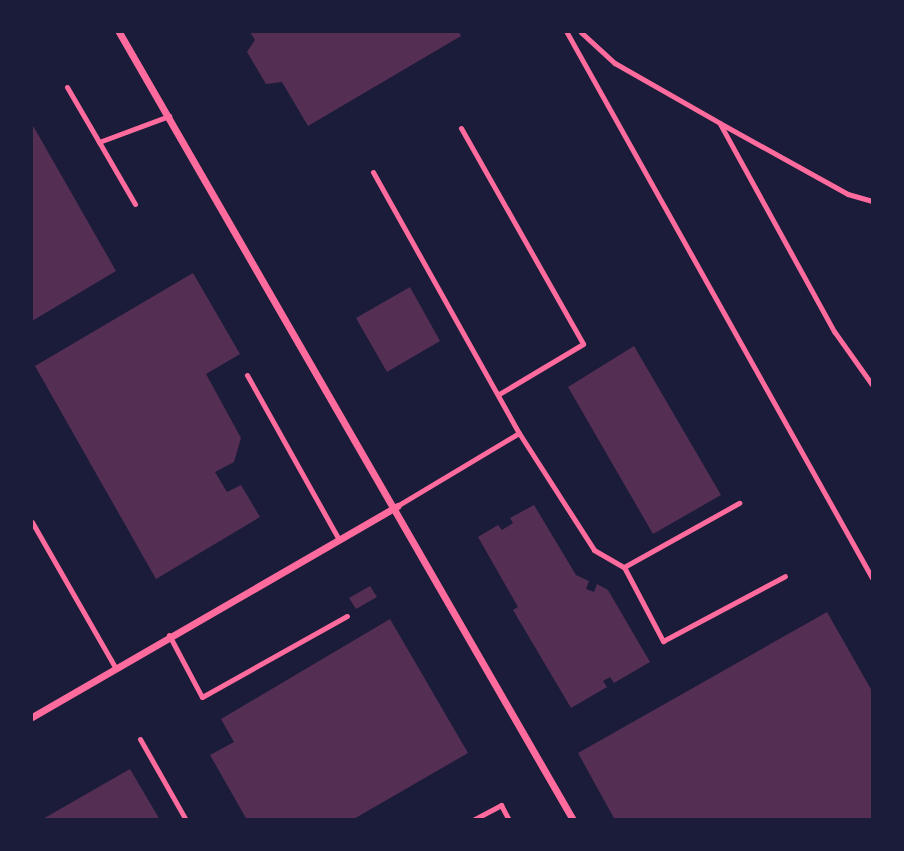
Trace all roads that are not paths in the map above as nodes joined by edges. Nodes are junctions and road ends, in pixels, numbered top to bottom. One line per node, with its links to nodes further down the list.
1 (119, 32): 3 (street)
2 (67, 87): 5 (lane)
3 (169, 116): 5 (lane); 12 (street)
4 (461, 128): 9 (lane)
5 (99, 142): 7 (lane)
6 (373, 172): 9 (lane)
7 (135, 204)
8 (247, 376): 14 (lane)
9 (499, 394): 10 (lane)
10 (519, 433): 12 (lane); 15 (lane)
11 (739, 503): 15 (lane)
12 (397, 506): 14 (street); 25 (street)
13 (32, 522): 19 (lane)
14 (338, 538): 18 (street)
15 (624, 566): 16 (lane)
16 (785, 576)
17 (346, 617): 18 (lane)
18 (169, 635): 19 (street)
19 (115, 667): 20 (street)
20 (32, 717)
21 (140, 739): 22 (lane)
22 (186, 820)
23 (473, 820): 24 (lane)
24 (509, 820)
25 (573, 820)

